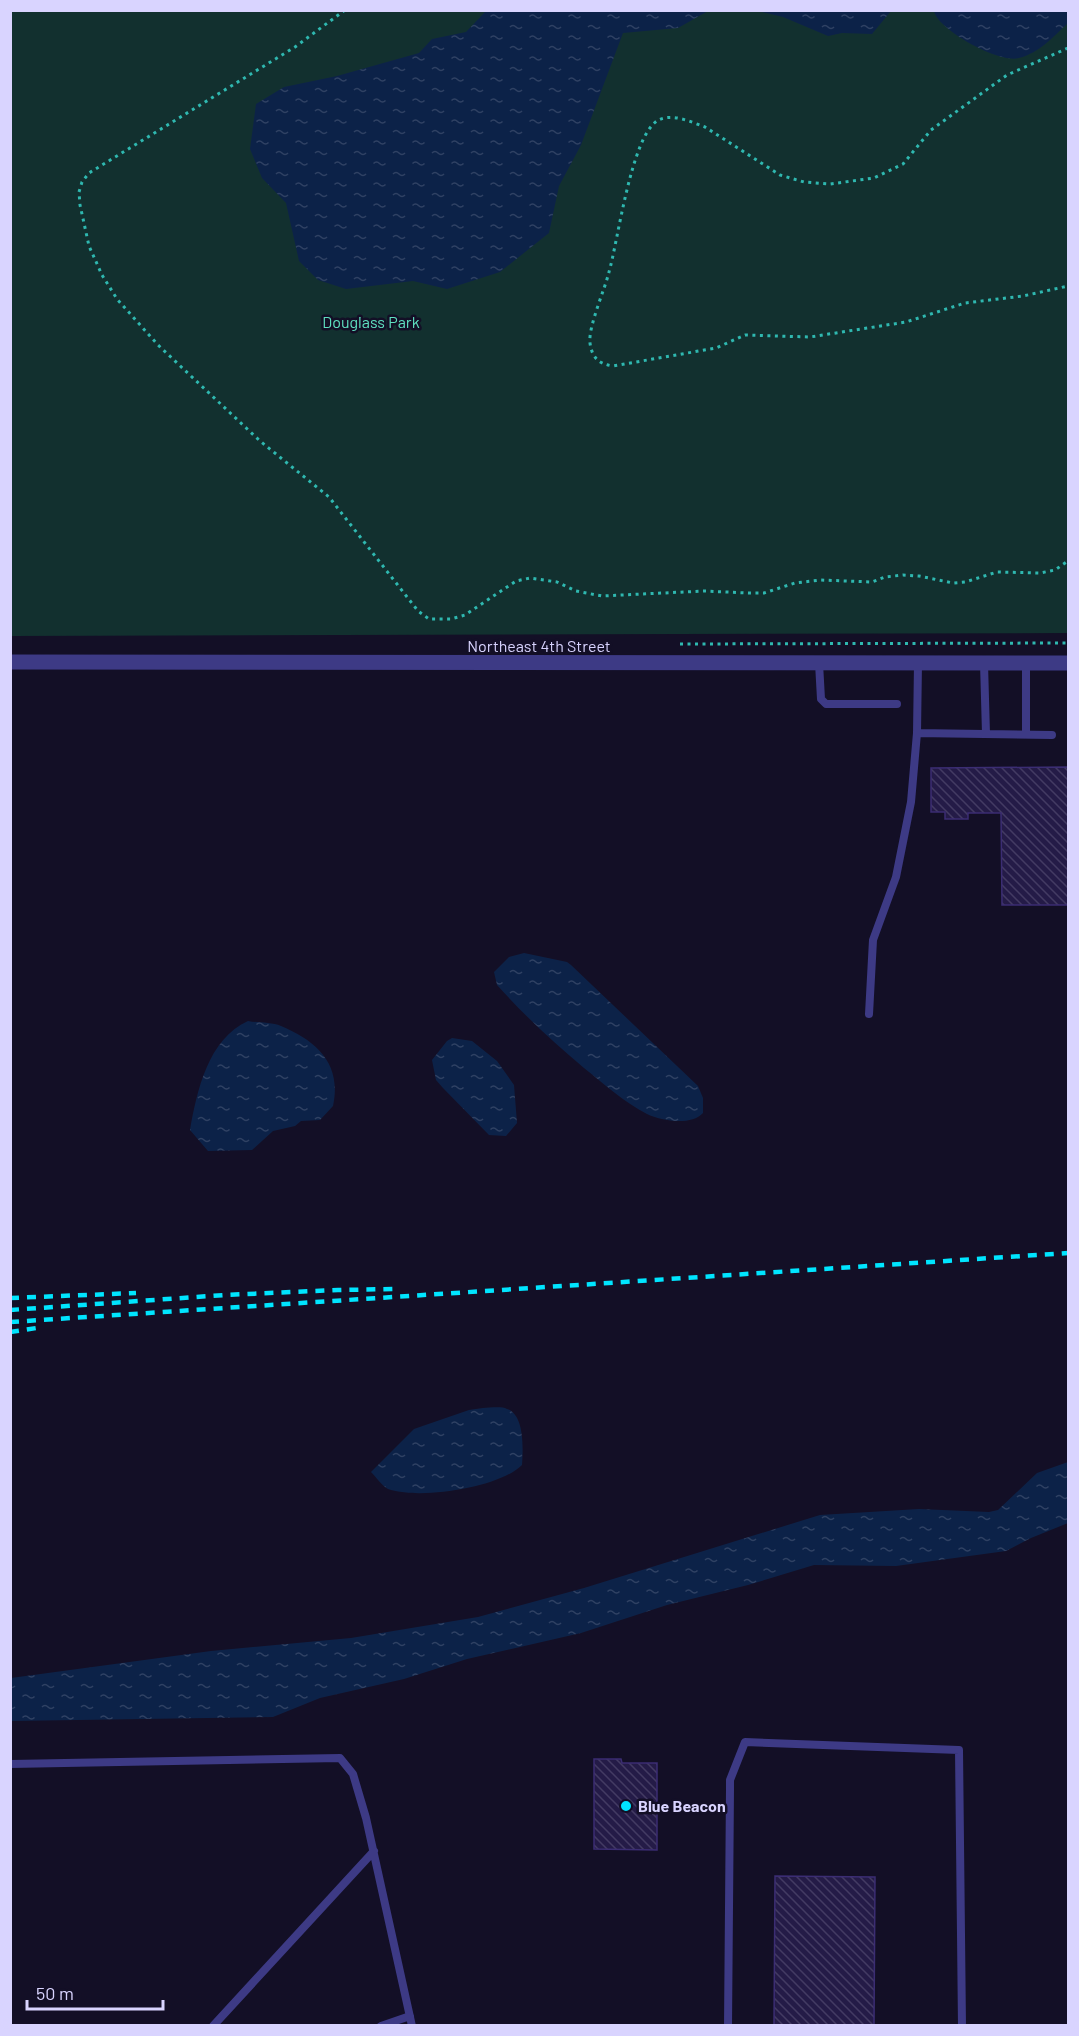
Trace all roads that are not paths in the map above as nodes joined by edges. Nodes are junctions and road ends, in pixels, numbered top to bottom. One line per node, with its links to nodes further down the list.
1 (10, 663): 2 (street, Northeast 4th Street)
2 (819, 663): 3 (street, Northeast 4th Street); 7 (lane)
3 (918, 663): 4 (street, Northeast 4th Street); 8 (lane)
4 (984, 663): 5 (street, Northeast 4th Street); 9 (lane)
5 (1026, 663): 6 (street, Northeast 4th Street); 10 (lane)
6 (1068, 663)
7 (897, 704)
8 (917, 733): 9 (lane); 12 (lane)
9 (986, 734): 10 (lane)
10 (1026, 734): 11 (lane)
11 (1052, 735)
12 (869, 1014)
13 (10, 1764): 14 (lane)
14 (374, 1851): 15 (lane); 16 (lane)
15 (410, 2016): 17 (lane); 18 (lane)
16 (213, 2025)
17 (381, 2025)
18 (412, 2025)
19 (728, 2025): 20 (lane)
20 (962, 2025)

